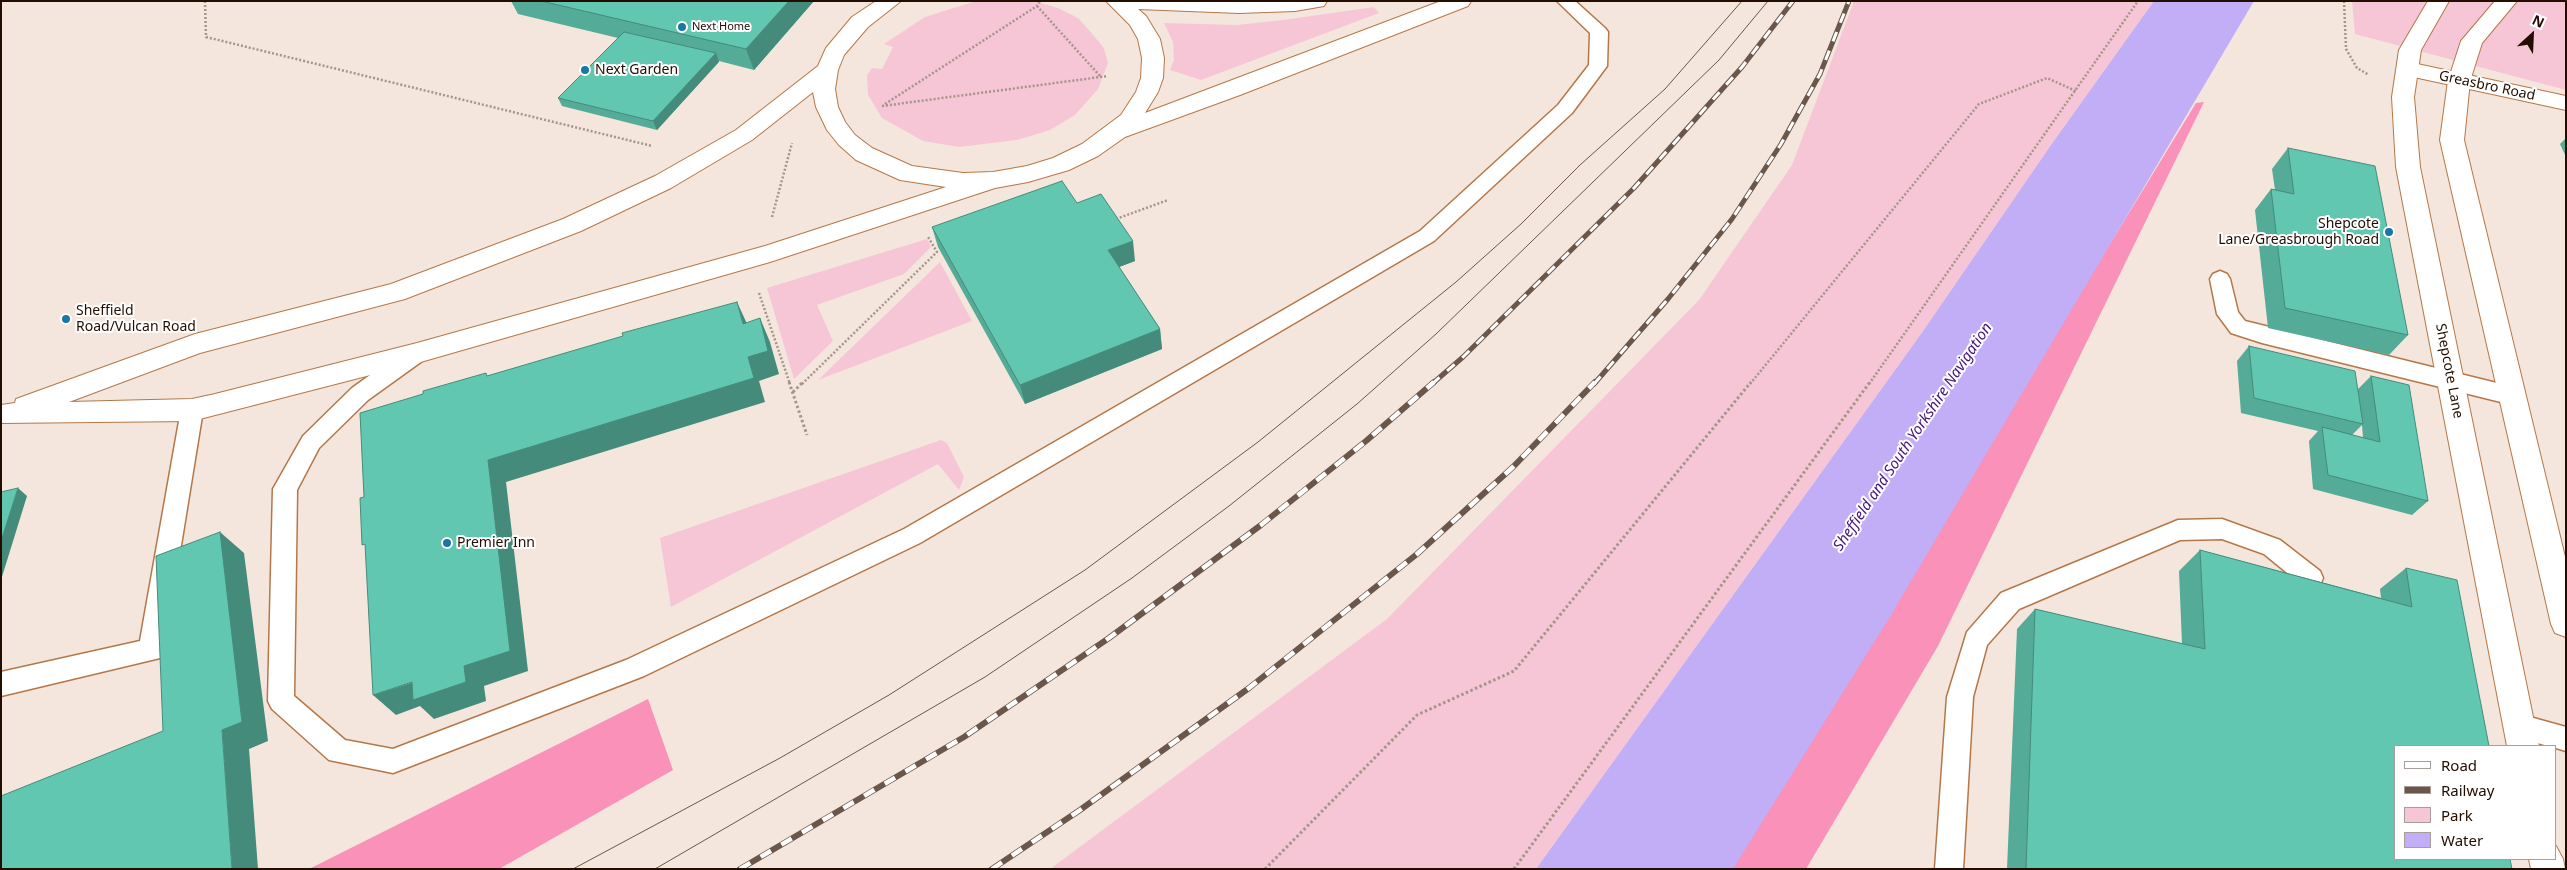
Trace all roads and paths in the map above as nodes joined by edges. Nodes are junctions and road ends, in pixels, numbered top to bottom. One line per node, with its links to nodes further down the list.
1 (205, 1): 23 (path)
2 (891, 1): 14 (main road)
3 (1040, 1): 12 (path)
4 (1317, 1): 11 (main road)
5 (1461, 1): 21 (main road)
6 (1565, 1): 31 (lane)
7 (2138, 1): 18 (path)
8 (2344, 1): 19 (path)
9 (2439, 1): 13 (main road, Shepcote Lane)
10 (2507, 1): 17 (main road)
11 (1116, 2): 21 (main road)
12 (1037, 6): 15 (path); 15 (path)
13 (2408, 69): 17 (main road, Greasbro Road); 19 (main road, Shepcote Lane)
14 (827, 70): 23 (main road); 24 (main road)
15 (1100, 76): 16 (path)
16 (1108, 76)
17 (2459, 81): 20 (main road, Greasbro Road); 34 (main road)
18 (2076, 91): 43 (path); 44 (path)
19 (2403, 97): 32 (main road, Shepcote Lane)
20 (2566, 103)
21 (1115, 133): 24 (main road)
22 (793, 139): 27 (path)
23 (709, 155): 36 (main road)
24 (993, 180): 31 (main road)
25 (1168, 200): 26 (path)
26 (1112, 213)
27 (772, 219)
28 (926, 232): 33 (path)
29 (2220, 279): 32 (lane)
30 (756, 285): 33 (path)
31 (417, 353): 35 (main road)
32 (2451, 380): 34 (lane); 41 (main road, Shepcote Lane)
33 (792, 392): 37 (path)
34 (2513, 396): 39 (main road)
35 (192, 410): 36 (main road); 40 (lane)
36 (4, 414)
37 (807, 434)
38 (2311, 578): 45 (lane)
39 (2566, 624)
40 (1, 684)
41 (2521, 736): 42 (lane)
42 (2566, 739)
43 (1265, 869)
44 (1514, 869)
45 (1949, 869)

